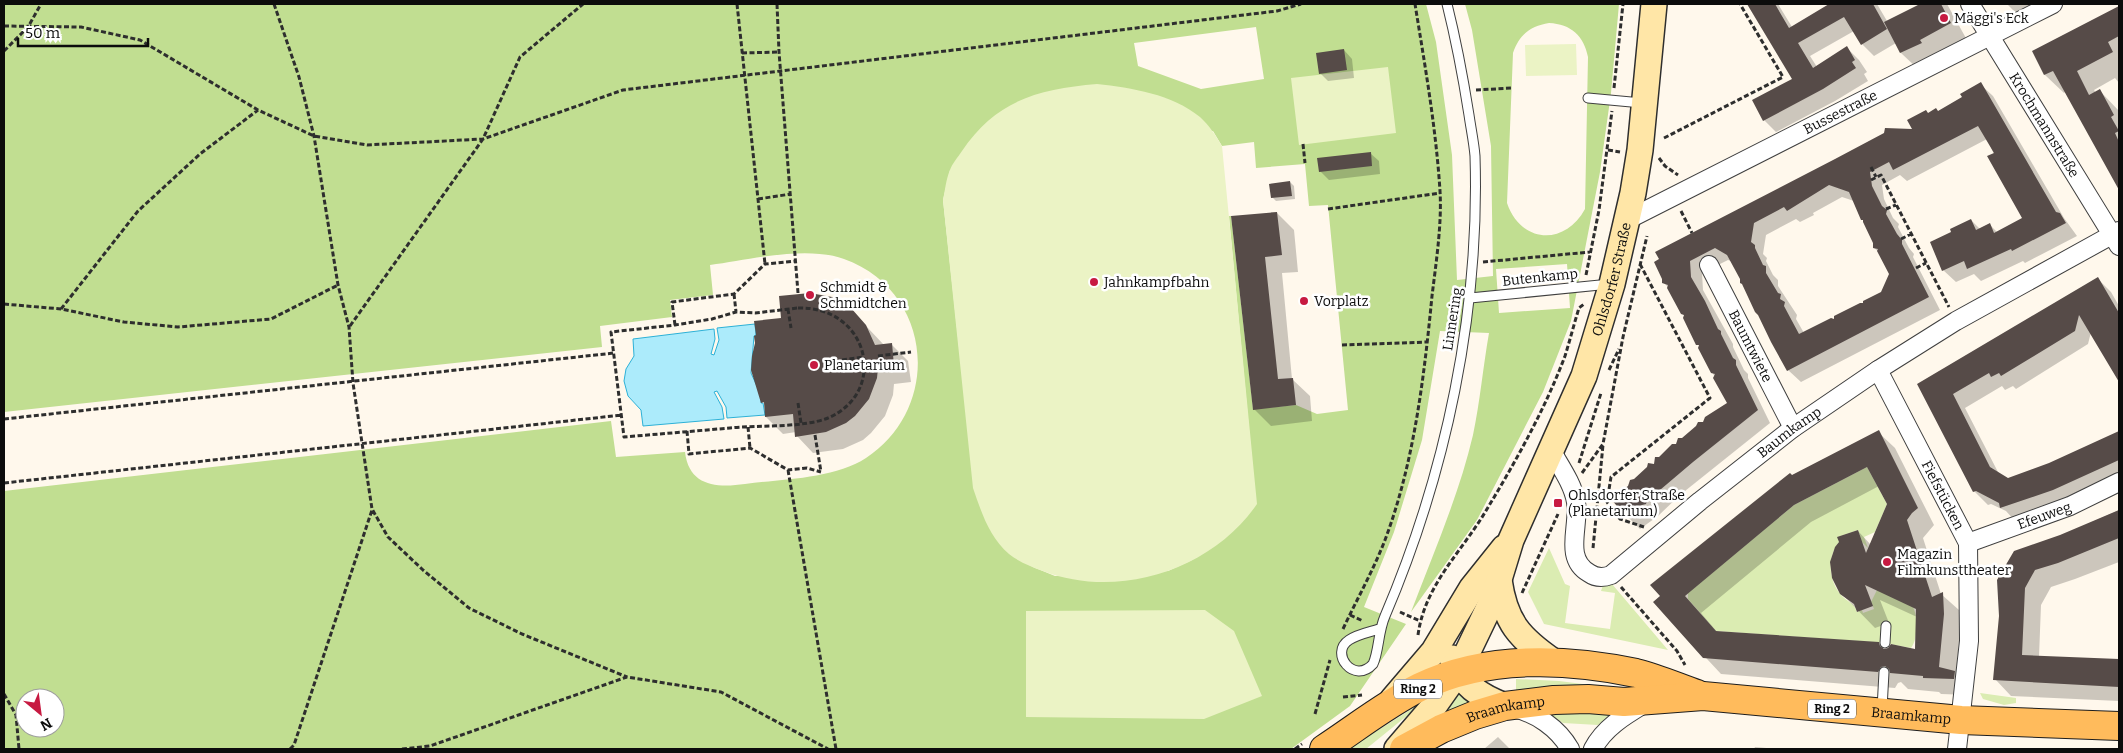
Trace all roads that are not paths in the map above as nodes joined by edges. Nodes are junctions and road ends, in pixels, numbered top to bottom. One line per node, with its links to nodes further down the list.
1 (1447, 4): 12 (lane, Linnering)
2 (1654, 4): 7 (street, Ohlsdorfer Straße)
3 (1970, 4): 5 (street, Krochmannstraße)
4 (2053, 4): 5 (street, Bussestraße)
5 (1990, 36): 8 (street, Bussestraße); 9 (street, Krochmannstraße)
6 (1588, 98): 7 (lane)
7 (1644, 104): 8 (street, Ohlsdorfer Straße)
8 (1627, 220): 11 (street, Ohlsdorfer Straße)
9 (2117, 237): 13 (street, Baumkamp)
10 (1709, 265): 14 (street, Baumtwiete)
11 (1612, 284): 12 (lane, Butenkamp); 15 (street, Ohlsdorfer Straße)
12 (1470, 298): 22 (lane, Linnering)
13 (1878, 370): 14 (street, Baumkamp); 18 (street, Fiefstücken)
14 (1793, 428): 15 (street, Baumkamp)
15 (1551, 450): 17 (street, Ohlsdorfer Straße)
16 (2119, 482): 18 (street, Efeuweg)
17 (1511, 540): 19 (street, Ohlsdorfer Straße); 20 (street, Ohlsdorfer Straße)
18 (1968, 543): 32 (street, Fiefstücken)
19 (1499, 580): 24 (street); 25 (street, Ohlsdorfer Straße)
20 (1452, 623): 25 (street); 29 (street, Ohlsdorfer Straße)
21 (1886, 626): 23 (lane)
22 (1379, 629): 22 (lane, Linnering)
23 (1885, 643)
24 (1554, 662): 25 (main road, Braamkamp / Ring 2); 27 (main road, Braamkamp / Ring 2)
25 (1458, 672): 29 (main road, Ring 2); 30 (street); 35 (street, Ohlsdorfer Straße)
26 (1884, 672): 31 (lane)
27 (1703, 696): 28 (main road, Braamkamp / Ring 2); 31 (main road, Braamkamp / Ring 2)
28 (1650, 701): 30 (main road, Braamkamp / Ring 2); 38 (street)
29 (1376, 703): 34 (main road, Ring 2)
30 (1505, 706): 36 (main road, Braamkamp / Ring 2); 37 (street)
31 (1881, 714): 32 (main road, Braamkamp / Ring 2)
32 (1961, 720): 33 (main road, Braamkamp / Ring 2); 39 (street, Fiefstücken)
33 (2119, 726)
34 (1324, 749)
35 (1397, 749)
36 (1404, 749)
37 (1570, 749)
38 (1593, 749)
39 (1957, 749)

